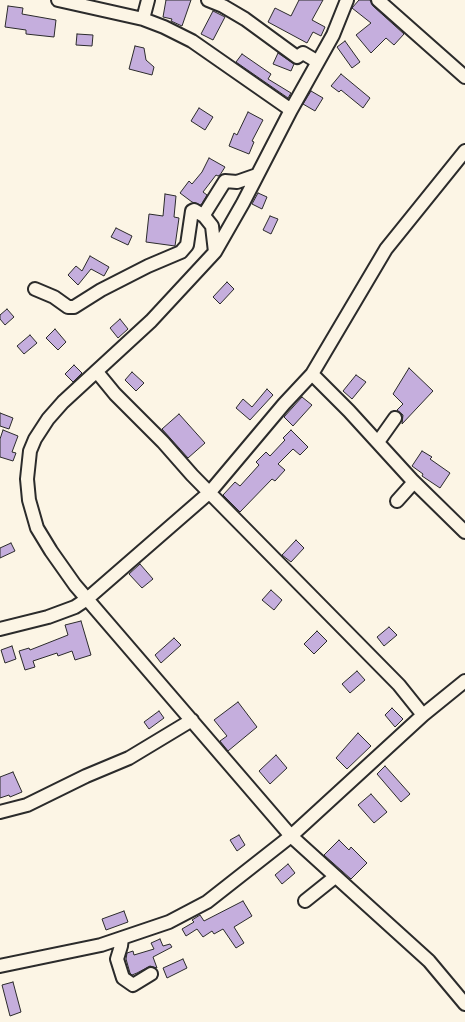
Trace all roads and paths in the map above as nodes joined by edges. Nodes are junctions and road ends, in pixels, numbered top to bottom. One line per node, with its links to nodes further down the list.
1 (58, 0): 6 (street)
2 (148, 0): 6 (street)
3 (208, 0): 7 (street)
4 (347, 0): 7 (street)
5 (378, 0): 8 (street)
6 (144, 19): 9 (street)
7 (318, 62): 9 (street)
8 (465, 77)
9 (291, 110): 11 (street)
10 (465, 152): 16 (street)
11 (257, 175): 12 (street); 13 (street)
12 (204, 216): 13 (street); 14 (street)
13 (215, 252): 15 (street)
14 (35, 289)
15 (97, 372): 20 (street); 23 (street)
16 (312, 374): 18 (street); 20 (street)
17 (395, 418): 18 (street)
18 (378, 442): 19 (street)
19 (414, 482): 21 (street); 22 (street)
20 (210, 492): 23 (street); 26 (street)
21 (397, 501)
22 (465, 532)
23 (87, 599): 24 (street); 27 (street)
24 (0, 629)
25 (465, 681): 26 (street)
26 (423, 715): 29 (street)
27 (192, 720): 28 (street); 29 (street)
28 (0, 812)
29 (291, 836): 30 (street); 32 (street)
30 (335, 877): 31 (street); 35 (street)
31 (305, 901)
32 (122, 938): 33 (street); 34 (street)
33 (0, 966)
34 (151, 974)
35 (465, 1004)

